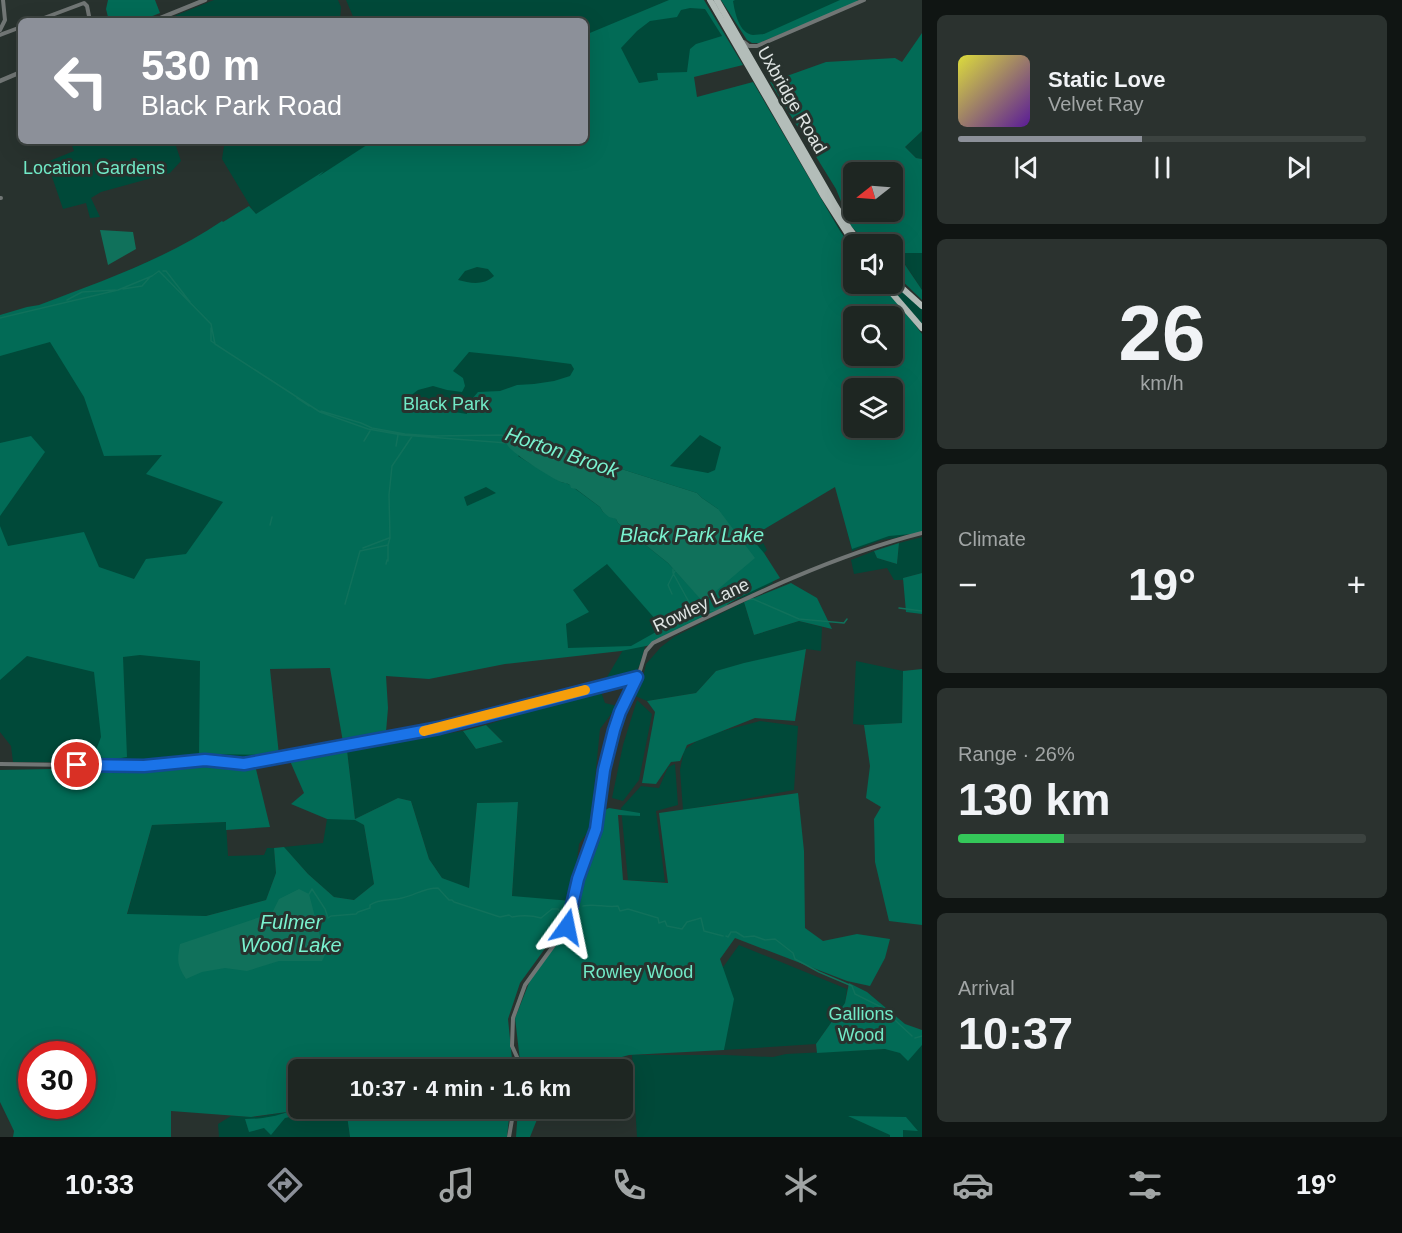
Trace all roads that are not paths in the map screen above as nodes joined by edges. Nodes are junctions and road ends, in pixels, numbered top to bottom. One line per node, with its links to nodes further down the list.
1 (3, 0): 9 (street)
2 (205, 0): 8 (street)
3 (710, 0): 19 (main road, Uxbridge Road)
4 (717, 0): 14 (main road, Uxbridge Road)
5 (864, 0): 15 (street)
6 (88, 16): 7 (street)
7 (44, 18)
8 (160, 18)
9 (5, 20): 11 (street); 12 (street)
10 (18, 28): 11 (street)
11 (15, 29): 13 (street)
12 (0, 30)
13 (0, 35)
14 (740, 39): 15 (street); 16 (main road, Uxbridge Road)
15 (757, 46): 16 (street)
16 (753, 63): 20 (main road, Uxbridge Road)
17 (18, 73): 18 (street)
18 (0, 81)
19 (847, 234)
20 (854, 234)
21 (903, 289): 23 (main road)
22 (893, 294): 24 (main road)
23 (922, 306)
24 (922, 328)
25 (922, 533): 26 (street, Rowley Lane)
26 (637, 677): 27 (street); 28 (street, Rowley Lane)
27 (0, 764)
28 (517, 1059)
29 (512, 1119): 30 (street)
30 (509, 1137)

